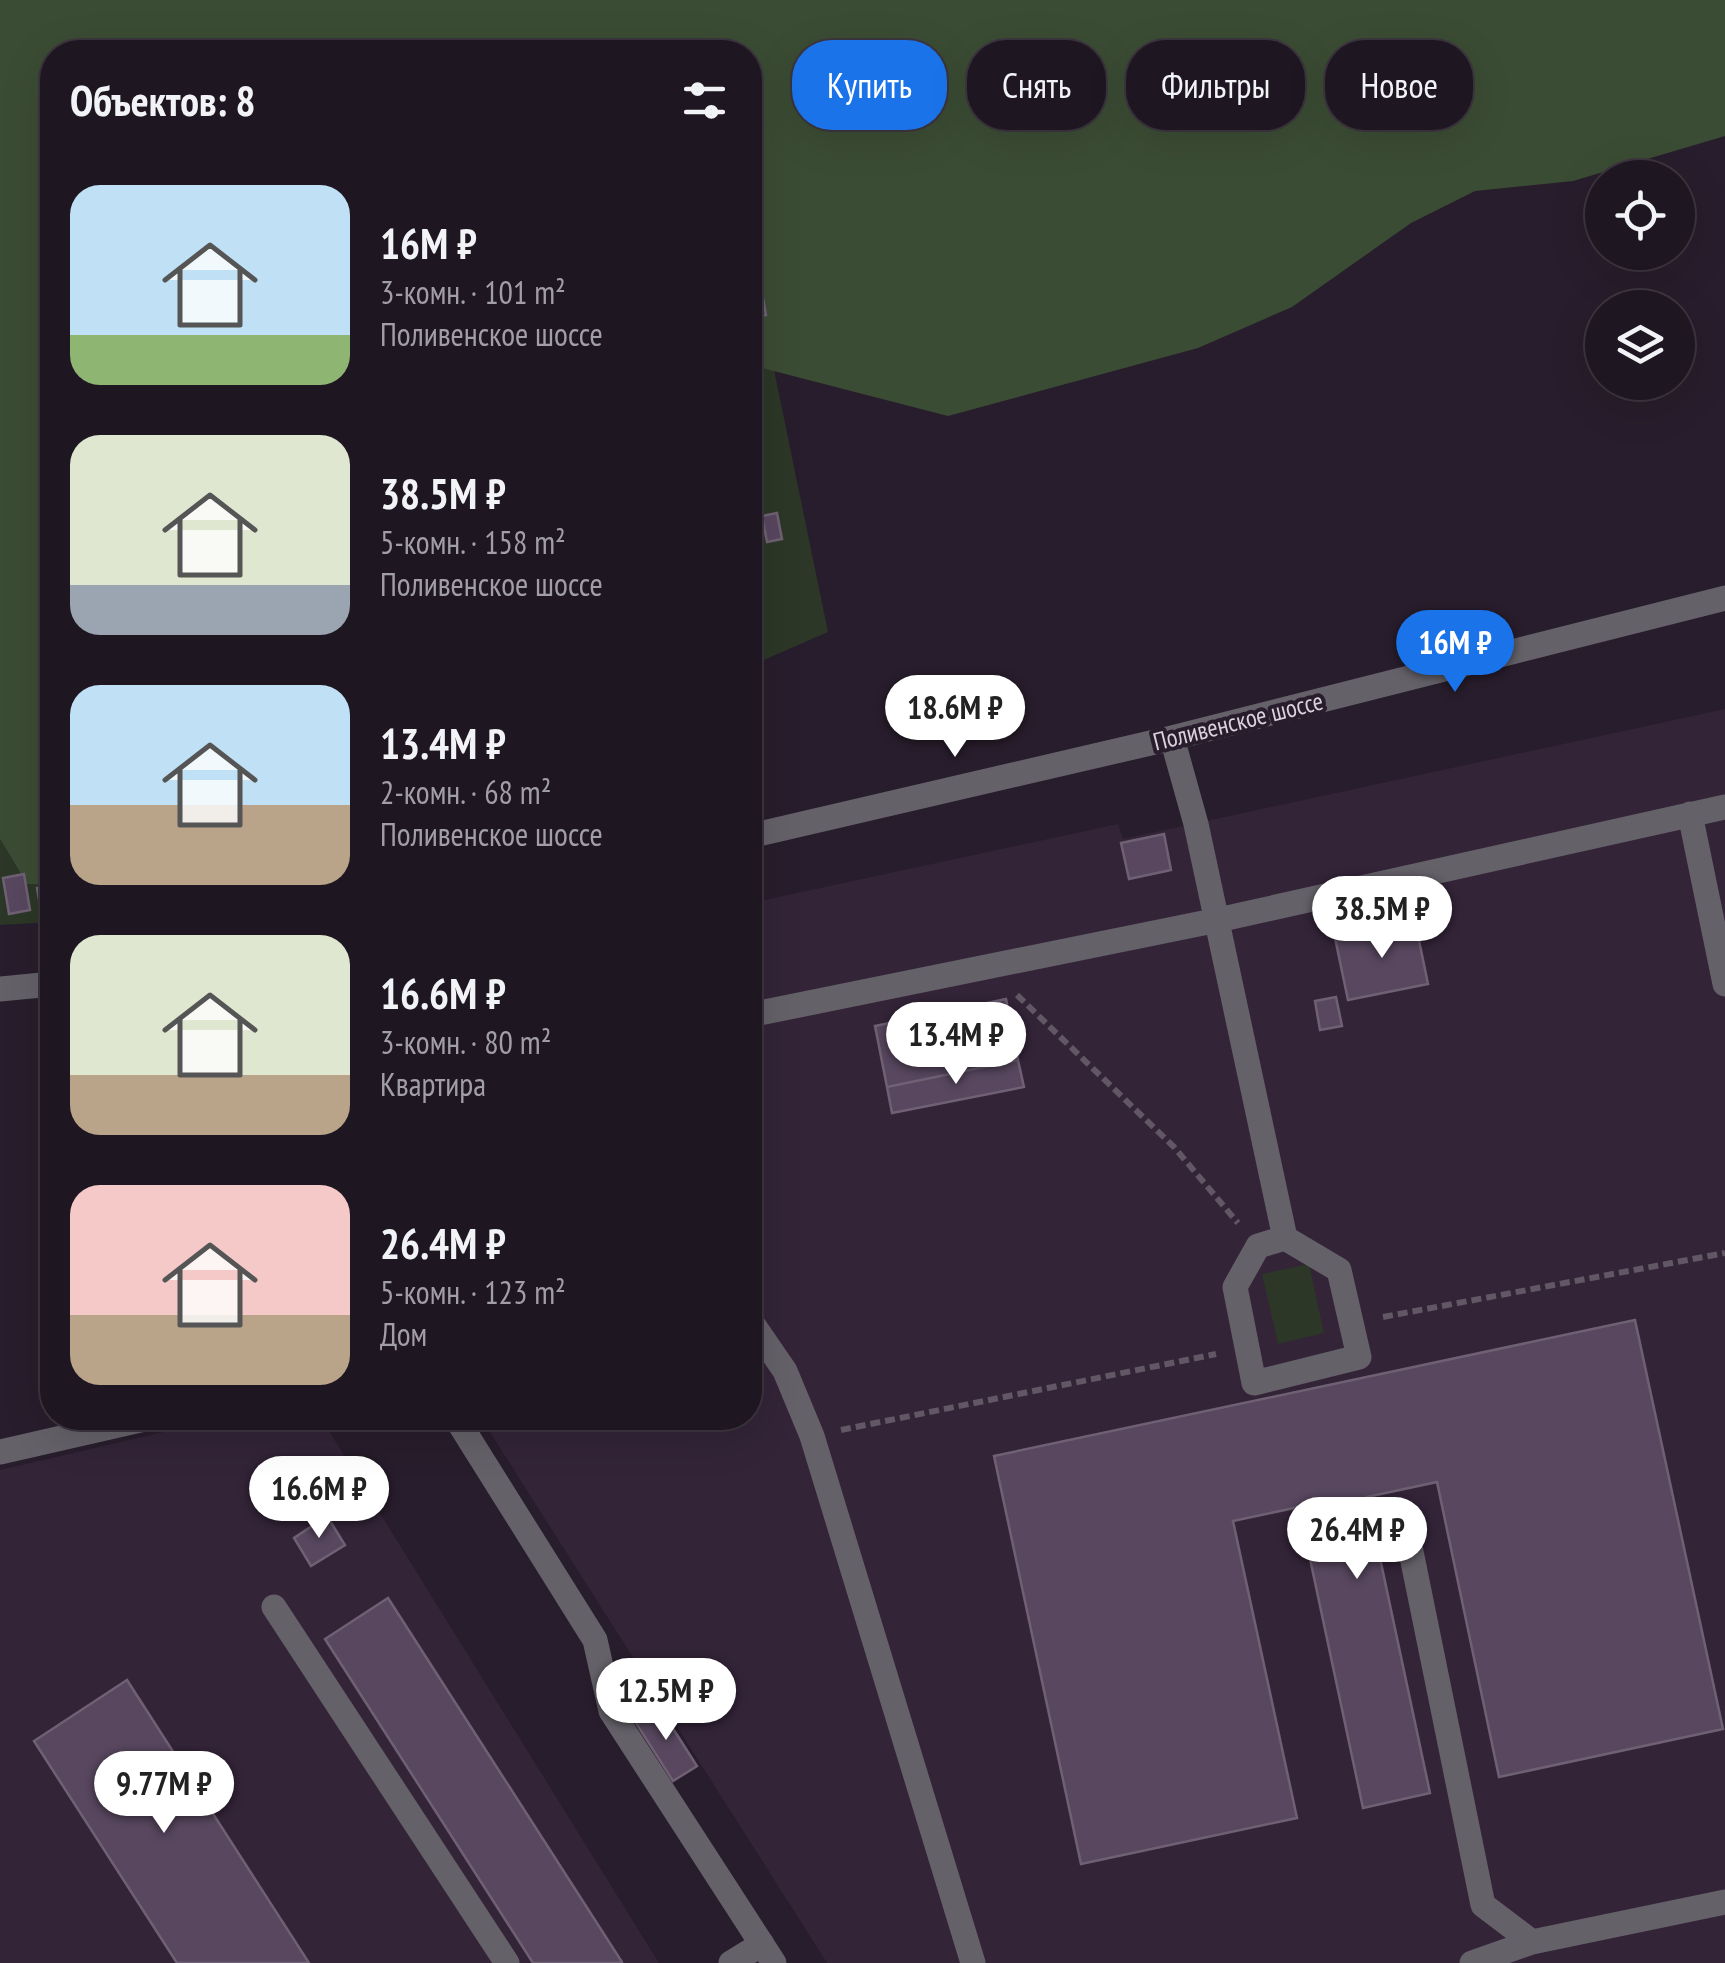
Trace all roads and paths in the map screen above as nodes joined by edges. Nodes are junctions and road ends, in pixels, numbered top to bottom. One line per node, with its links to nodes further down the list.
1 (1725, 598): 2 (street, Поливенское шоссе)
2 (1172, 738): 5 (street, Поливенское шоссе); 6 (street)
3 (1725, 807): 4 (street)
4 (1690, 814): 6 (street); 8 (street)
5 (762, 833)
6 (1218, 920): 7 (street); 12 (street)
7 (991, 969): 11 (street); 13 (path)
8 (1725, 984)
9 (40, 985): 10 (street)
10 (0, 990)
11 (762, 1013)
12 (1285, 1238): 13 (street); 15 (street)
13 (1258, 1246): 17 (street)
14 (1725, 1253): 15 (path)
15 (1352, 1322): 17 (street)
16 (762, 1337): 20 (street)
17 (1247, 1348): 20 (path)
18 (96, 1430): 21 (street)
19 (464, 1430): 26 (street)
20 (812, 1436): 29 (street)
21 (0, 1452)
22 (1406, 1527): 25 (street)
23 (274, 1607): 27 (street)
24 (1725, 1902): 25 (street)
25 (1532, 1942): 30 (street)
26 (768, 1953): 28 (street)
27 (507, 1963)
28 (731, 1963)
29 (973, 1963)
30 (1472, 1963)

